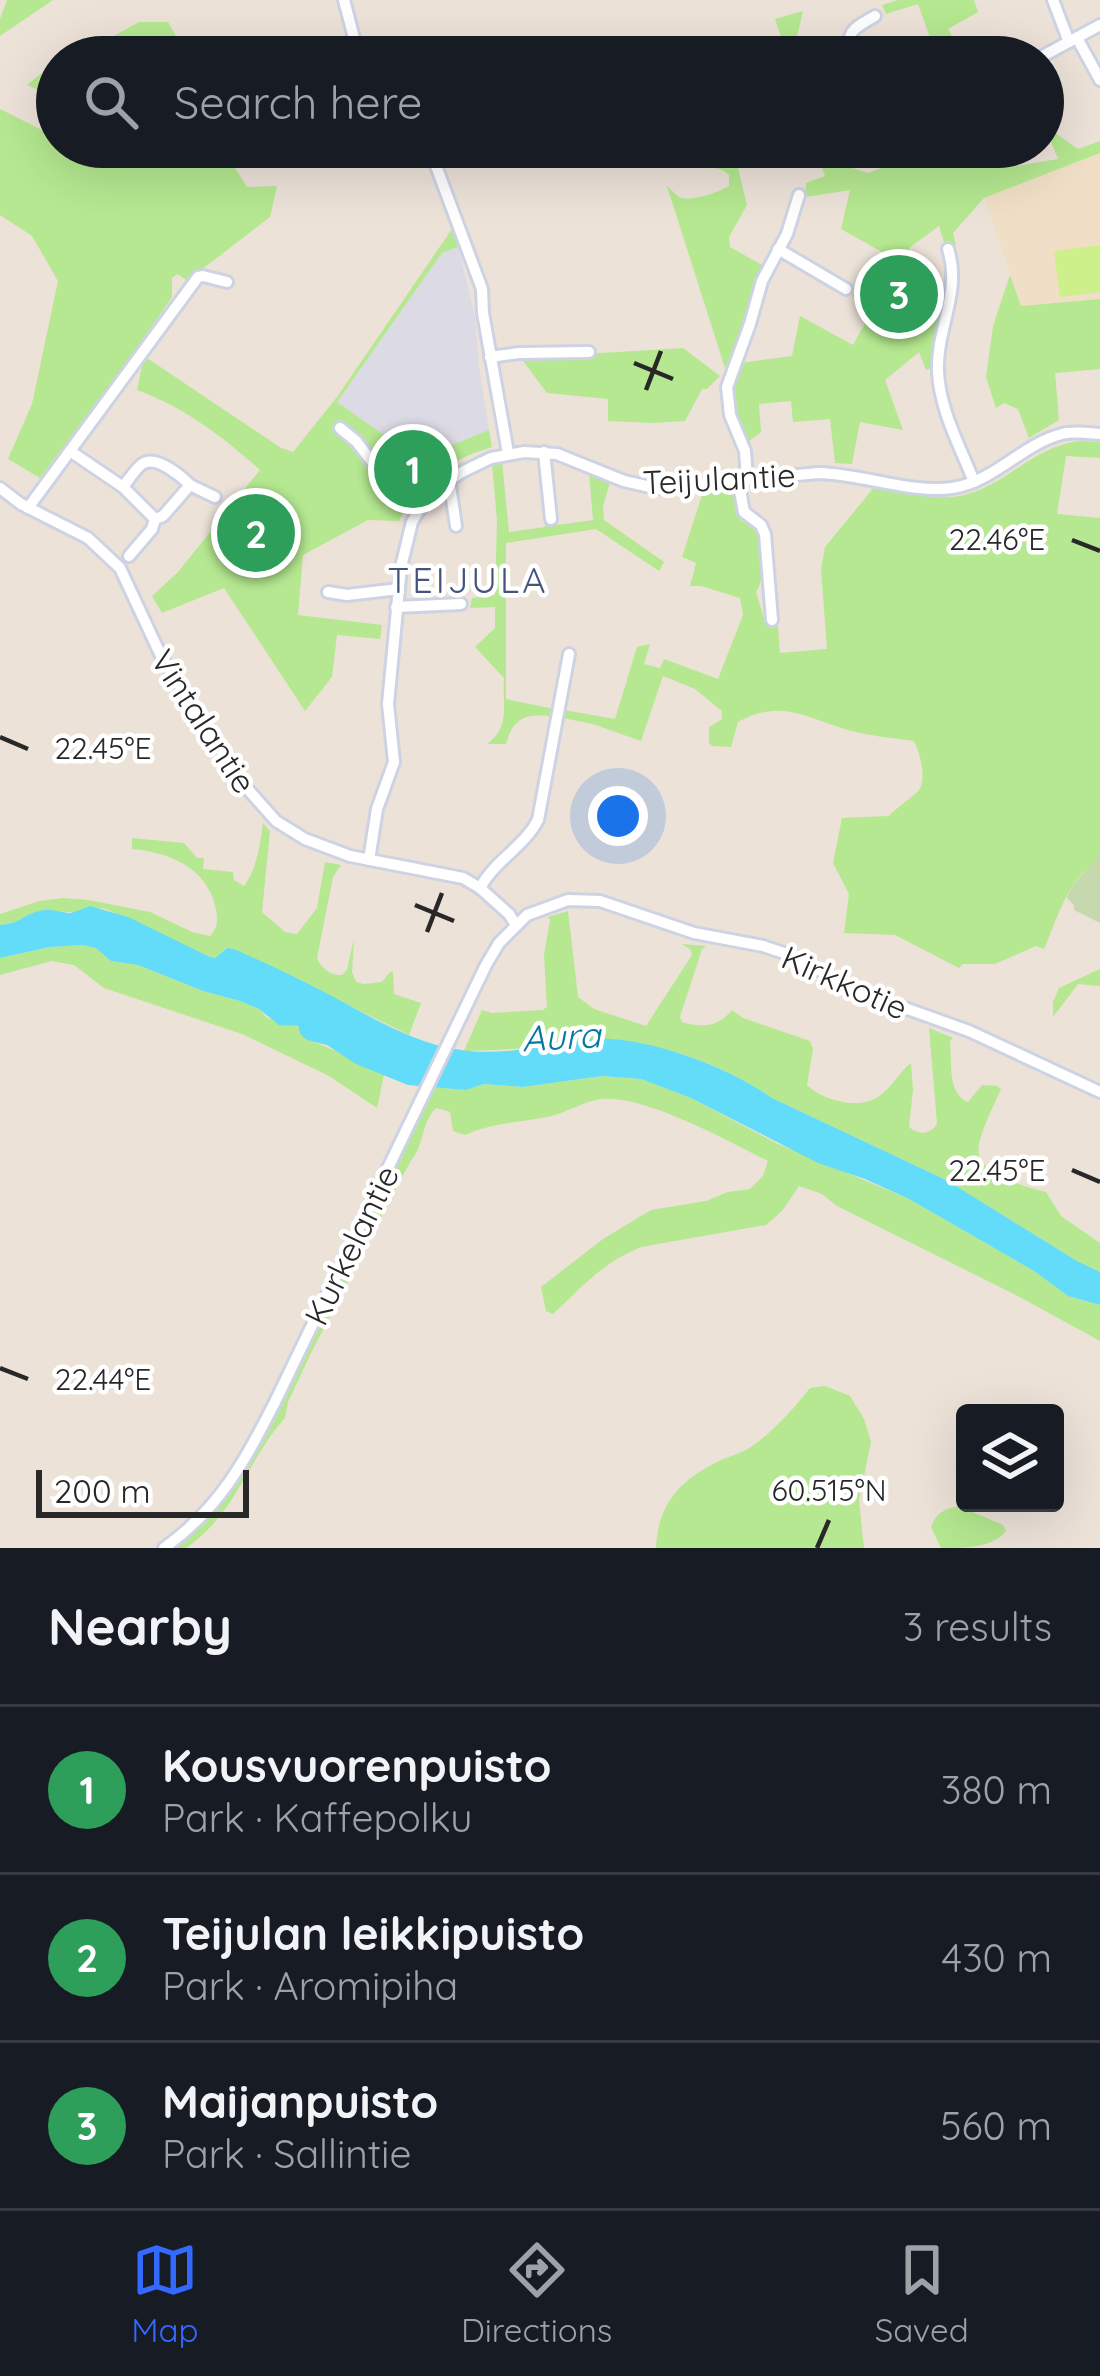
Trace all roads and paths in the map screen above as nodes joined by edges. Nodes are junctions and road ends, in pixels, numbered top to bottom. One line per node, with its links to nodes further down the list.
1 (344, 0): 5 (street)
2 (1054, 0): 7 (street)
3 (875, 16): 6 (street)
4 (1100, 25): 7 (street)
5 (353, 36)
6 (849, 36)
7 (1073, 40): 8 (street); 9 (street)
8 (1064, 45)
9 (1100, 80)
10 (437, 168): 17 (street)
11 (799, 195): 12 (street)
12 (778, 249): 15 (street); 24 (street)
13 (948, 249): 25 (street)
14 (227, 282): 20 (street)
15 (846, 289)
16 (590, 352): 17 (street)
17 (490, 357): 22 (street)
18 (340, 428): 30 (street)
19 (1100, 434): 25 (street, Teijulantie)
20 (70, 451): 27 (street); 31 (street)
21 (544, 452): 22 (street, Teijulantie); 24 (street, Teijulantie); 33 (street)
22 (508, 453): 23 (street, Teijulantie)
23 (449, 479): 30 (street, Teijulantie); 34 (street)
24 (743, 480): 25 (street, Teijulantie); 40 (street)
25 (974, 482)
26 (190, 485): 27 (street); 29 (street); 32 (street)
27 (123, 487): 32 (street)
28 (0, 488): 31 (street, Vintalantie)
29 (215, 497)
30 (417, 506): 36 (street, Teijulantie)
31 (28, 508): 42 (street, Vintalantie)
32 (155, 519): 35 (street)
33 (551, 519)
34 (456, 526)
35 (129, 556)
36 (398, 589): 37 (street); 39 (street, Teijulantie)
37 (328, 592)
38 (461, 604): 39 (street)
39 (397, 607): 42 (street, Teijulantie)
40 (772, 620)
41 (569, 654): 43 (street)
42 (369, 860): 43 (street, Vintalantie)
43 (480, 888): 44 (street, Vintalantie)
44 (516, 925): 45 (street, Kirkkotie); 46 (street, Kurkelantie)
45 (1100, 1093)
46 (164, 1548)

